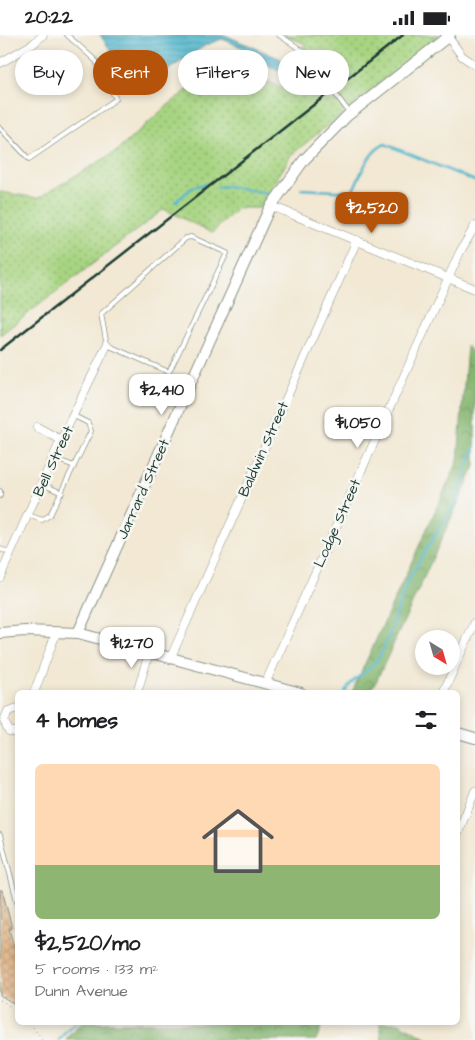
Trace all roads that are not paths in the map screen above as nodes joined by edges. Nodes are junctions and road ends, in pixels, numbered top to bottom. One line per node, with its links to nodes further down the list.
1 (43, 35): 5 (street)
2 (66, 35): 8 (lane)
3 (280, 35): 7 (lane)
4 (449, 36): 6 (street); 7 (street, Jarrard Street)
5 (0, 63)
6 (475, 65)
7 (350, 114): 9 (street, Jarrard Street)
8 (0, 128)
9 (269, 209): 11 (street); 31 (street, Jarrard Street)
10 (475, 227): 12 (street, Lodge Street)
11 (357, 240): 12 (street); 33 (street, Baldwin Street)
12 (448, 277): 13 (street); 34 (street, Lodge Street)
13 (475, 289)
14 (107, 345): 14 (lane); 15 (street, Bell Street)
15 (74, 416): 17 (street, Bell Street); 19 (lane)
16 (37, 427): 17 (street)
17 (62, 439): 18 (street, Bell Street)
18 (53, 457): 19 (lane); 20 (street, Bell Street)
19 (74, 466): 22 (lane)
20 (42, 484): 22 (lane); 24 (street, Bell Street)
21 (0, 491): 23 (lane)
22 (62, 493): 24 (lane)
23 (0, 496)
24 (28, 515): 26 (street, Bell Street)
25 (0, 549): 26 (lane)
26 (11, 553): 27 (street, Bell Street)
27 (0, 577)
28 (475, 623): 38 (street)
29 (0, 633): 30 (street)
30 (56, 633): 31 (street); 35 (street)
31 (78, 633): 32 (street)
32 (149, 653): 33 (street); 36 (street)
33 (170, 659): 34 (street)
34 (265, 684): 37 (street)
35 (35, 690)
36 (138, 690)
37 (290, 690)
38 (444, 690)
39 (15, 709): 40 (street)
40 (15, 732)
41 (460, 733): 42 (street)
42 (475, 737)
43 (475, 791): 44 (street)
44 (460, 828)
45 (0, 835): 46 (lane)
46 (15, 893)

